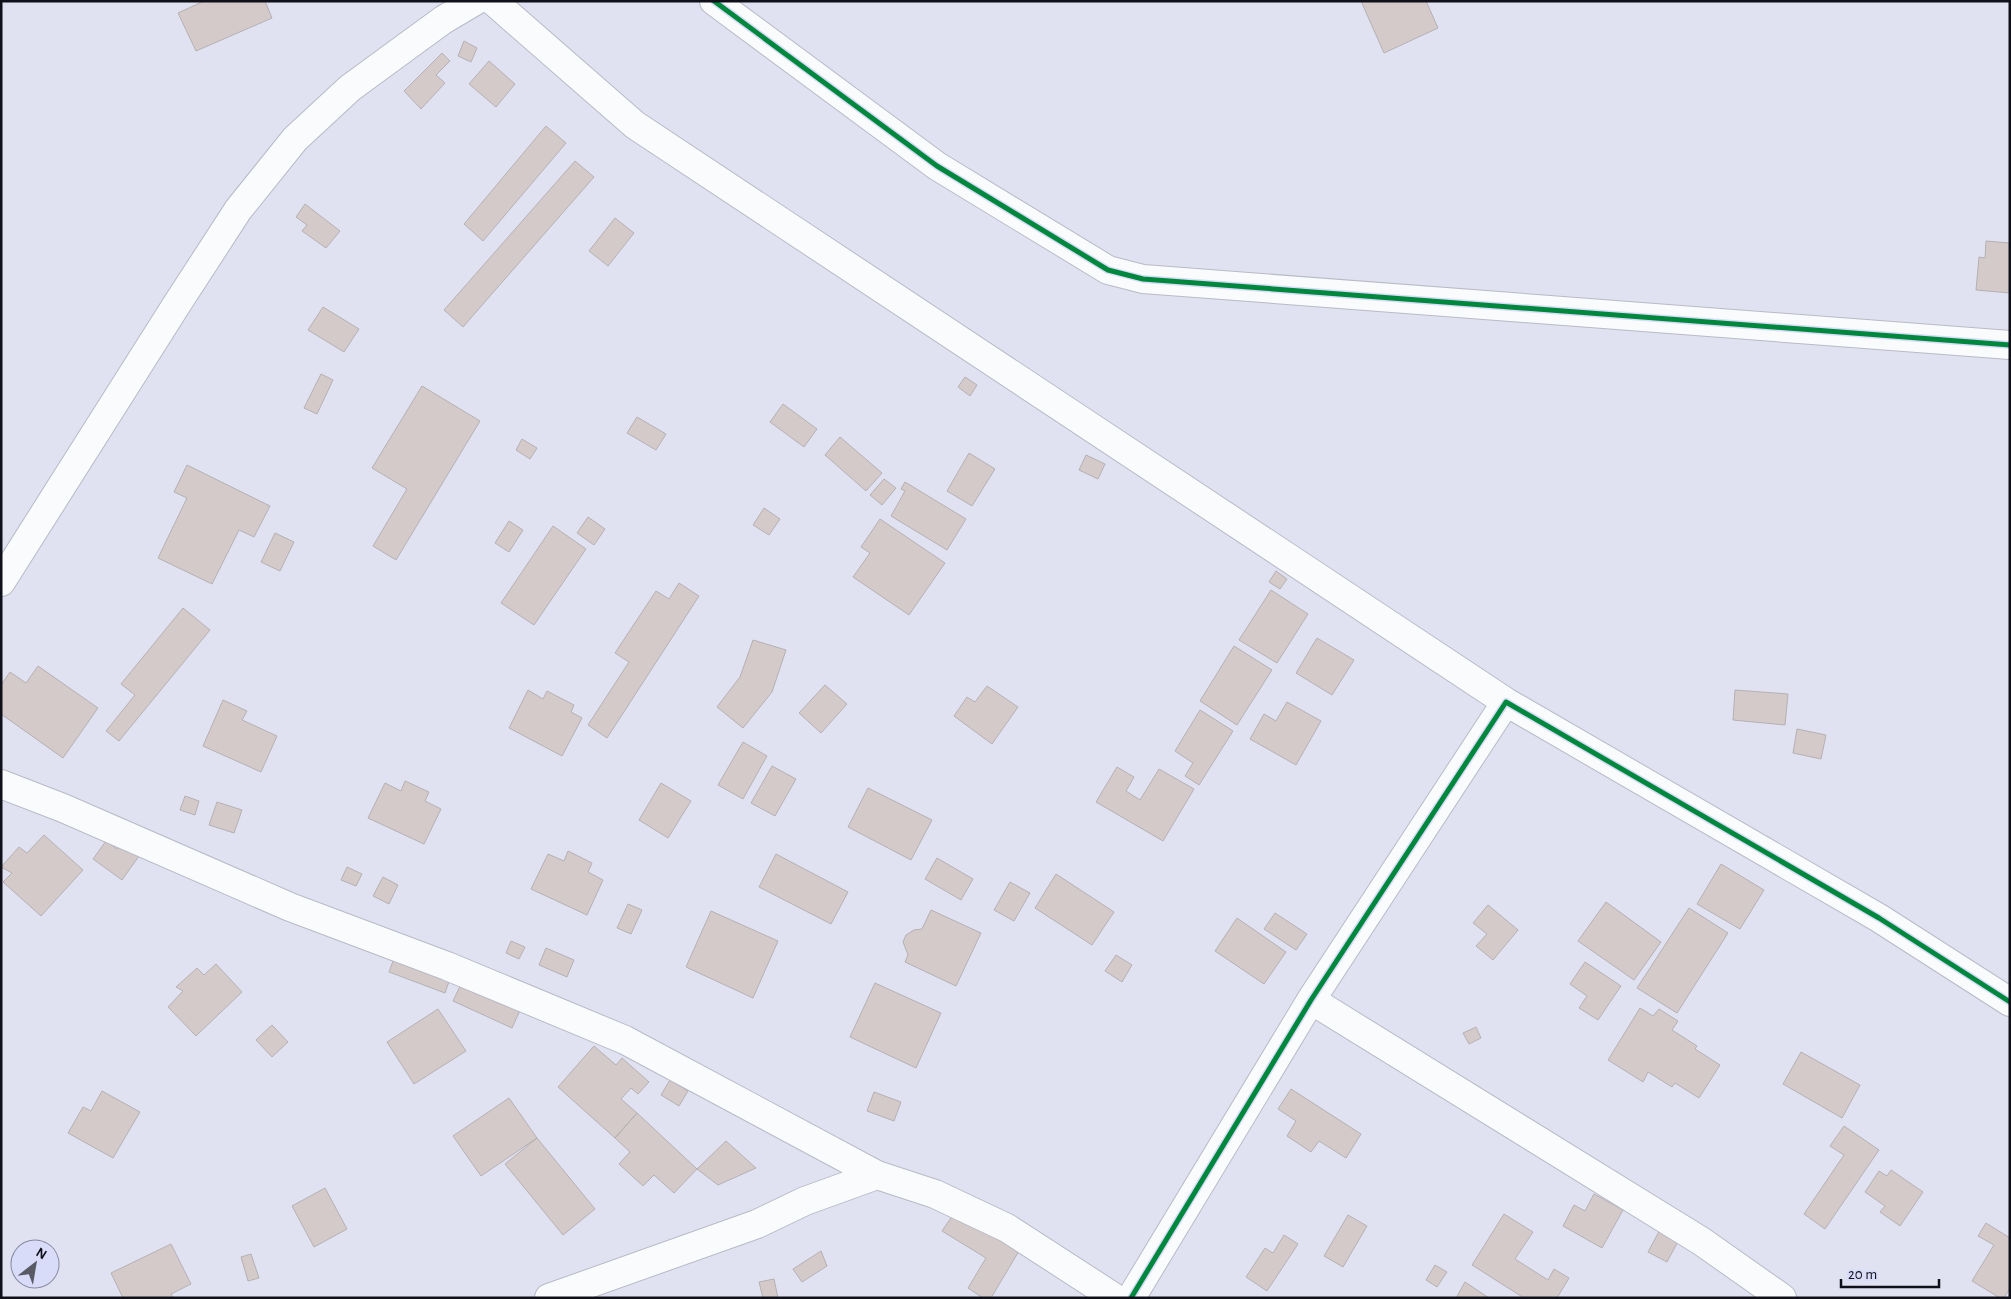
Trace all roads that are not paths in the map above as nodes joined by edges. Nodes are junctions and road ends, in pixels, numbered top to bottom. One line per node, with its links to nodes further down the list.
1 (475, 1): 5 (street)
2 (493, 1): 6 (street)
3 (714, 1): 4 (street)
4 (2010, 345)
5 (1, 582)
6 (1506, 702): 8 (street); 9 (street)
7 (1, 784): 10 (street)
8 (1311, 1000): 13 (street); 14 (street)
9 (2010, 1002)
10 (877, 1176): 11 (street); 12 (street)
11 (549, 1298)
12 (1115, 1298)
13 (1131, 1298)
14 (1782, 1298)

